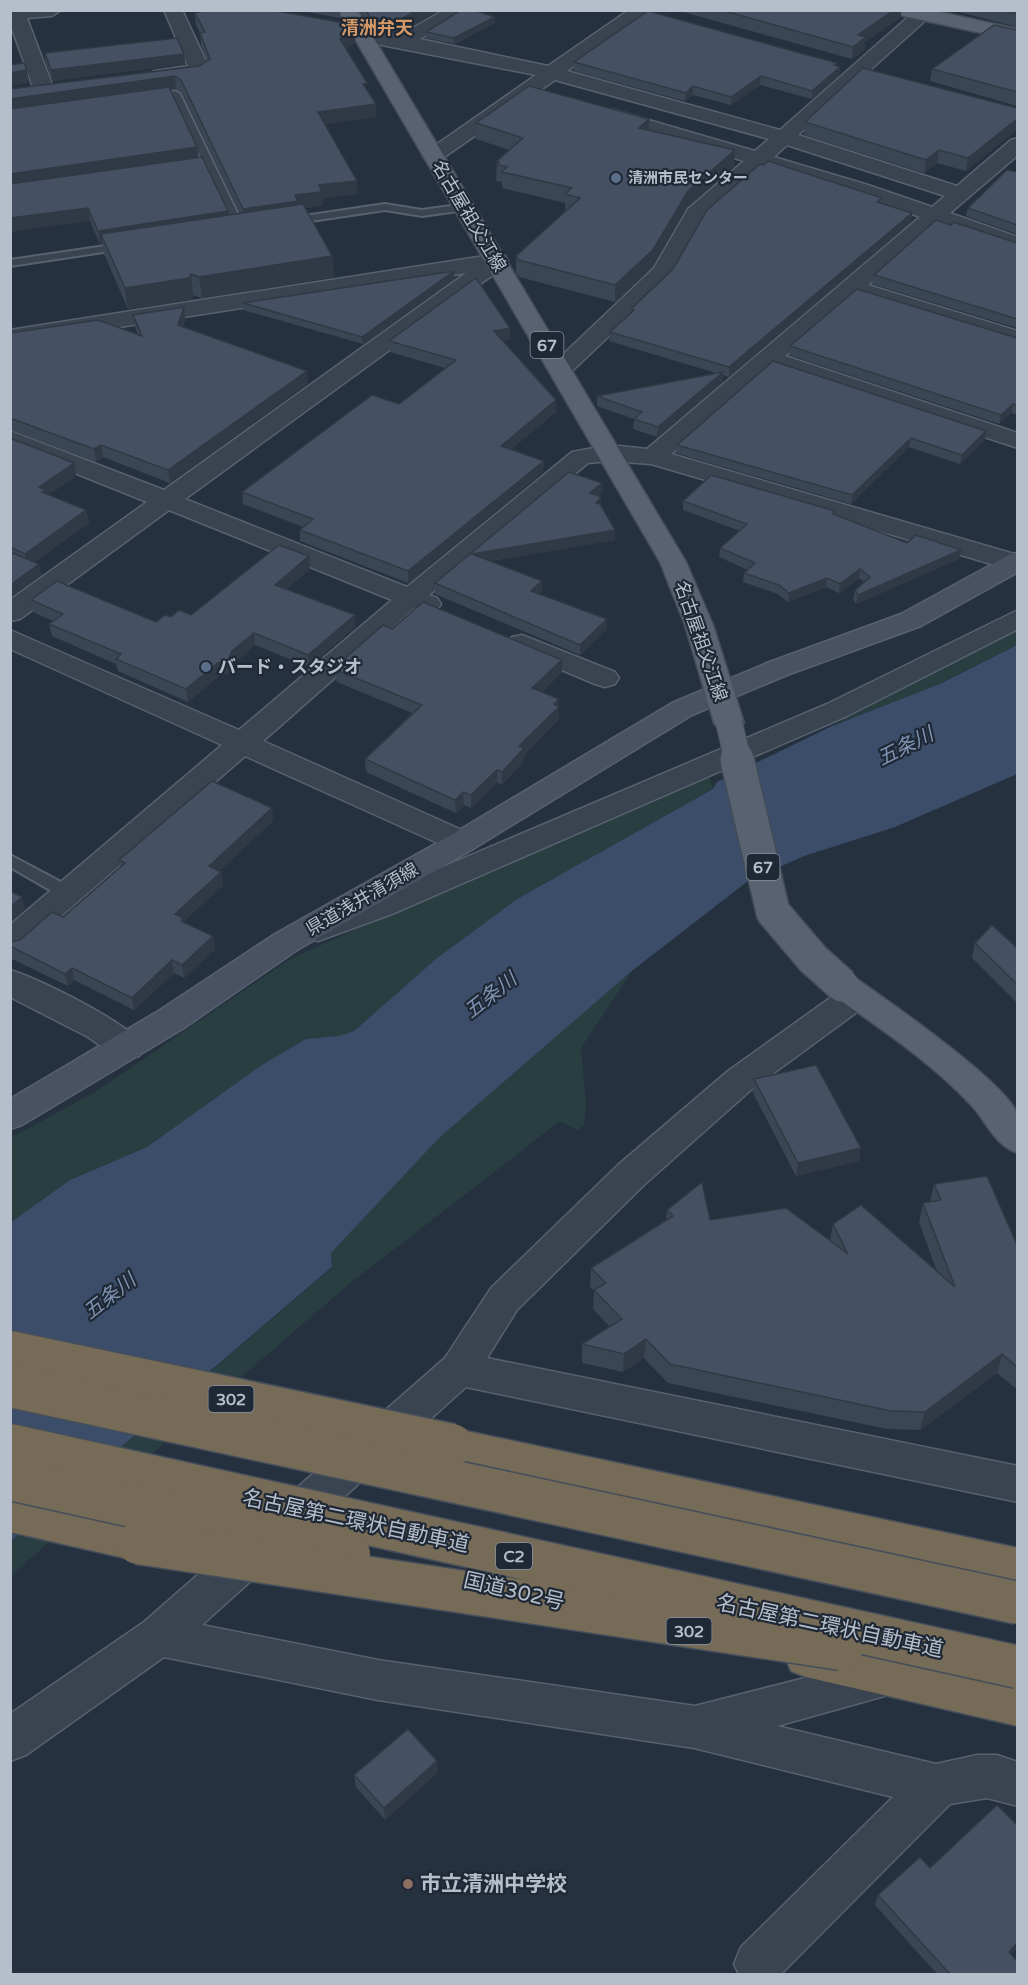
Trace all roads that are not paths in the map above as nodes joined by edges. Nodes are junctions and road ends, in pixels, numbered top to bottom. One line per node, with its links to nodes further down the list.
1 (52, 10): 7 (street)
2 (173, 10): 16 (street)
3 (458, 10): 11 (street)
4 (642, 10): 8 (street); 14 (street)
5 (903, 10): 6 (main road)
6 (925, 13): 10 (main road); 13 (street)
7 (14, 14): 18 (street)
8 (664, 16)
9 (351, 25): 11 (street); 24 (main road, 名古屋祖父江線 / 67)
10 (1017, 35)
11 (404, 41): 14 (street)
12 (837, 64): 13 (street)
13 (859, 70): 15 (street); 22 (street)
14 (553, 74): 22 (street); 24 (street)
15 (882, 76)
16 (144, 77)
17 (66, 87): 18 (street)
18 (44, 90): 19 (street)
19 (22, 93)
20 (140, 99): 30 (lane)
21 (583, 108): 25 (street)
22 (783, 135): 25 (street); 26 (street)
23 (1017, 144): 26 (street)
24 (433, 156): 27 (main road, 名古屋祖父江線 / 67)
25 (759, 158): 28 (street); 39 (street)
26 (961, 194): 28 (street)
27 (465, 207): 29 (lane); 33 (main road, 名古屋祖父江線 / 67)
28 (937, 215): 32 (street); 35 (street)
29 (284, 222)
30 (240, 229)
31 (136, 244): 34 (lane)
32 (1017, 245)
33 (497, 261): 36 (street); 39 (main road, 名古屋祖父江線 / 67); 44 (street)
34 (10, 263)
35 (852, 287): 37 (street); 38 (street)
36 (10, 337)
37 (1017, 339)
38 (769, 358): 41 (street); 43 (street)
39 (561, 369): 42 (main road, 名古屋祖父江線 / 67)
40 (10, 438): 44 (street)
41 (1017, 441)
42 (610, 453): 43 (street); 46 (street); 53 (main road, 名古屋祖父江線 / 67)
43 (653, 457): 45 (street)
44 (166, 500): 46 (street); 47 (street)
45 (1016, 562): 53 (main road, 県道浅井清須線)
46 (411, 597): 48 (street); 54 (street)
47 (10, 613)
48 (454, 615)
49 (1017, 618): 58 (street)
50 (497, 633): 52 (street)
51 (10, 638): 54 (street)
52 (605, 678)
53 (720, 693): 55 (main road, 県道浅井清須線); 61 (main road, 名古屋祖父江線 / 67, bridge)
54 (242, 742): 55 (street); 57 (street)
55 (462, 842): 58 (main road, 県道浅井清須線)
56 (10, 860): 57 (lane)
57 (68, 893): 59 (street)
58 (286, 942): 62 (main road, 県道浅井清須線)
59 (10, 943)
60 (10, 982): 62 (street)
61 (849, 990): 64 (main road, 名古屋祖父江線 / 67); 66 (street)
62 (127, 1047): 63 (main road, 県道浅井清須線)
63 (10, 1116)
64 (1017, 1140)
65 (10, 1352): 72 (highway, 302, bridge)
66 (459, 1369): 70 (street); 74 (street)
67 (10, 1386): 73 (highway, bridge)
68 (10, 1444): 75 (highway, 名古屋第二環状自動車道 / C2, bridge)
69 (10, 1479): 76 (highway, 国道302号 / 302, bridge)
70 (1017, 1484)
71 (10, 1514): 77 (highway, bridge)
72 (1017, 1567)
73 (1017, 1603)
74 (159, 1636): 79 (street); 80 (street)
75 (1017, 1668)
76 (891, 1676): 78 (highway, 国道302号 / 302); 79 (street)
77 (1017, 1676)
78 (1017, 1705)
79 (694, 1727): 82 (street)
80 (10, 1740)
81 (1017, 1784): 82 (street)
82 (936, 1786): 83 (street)
83 (758, 1964)

